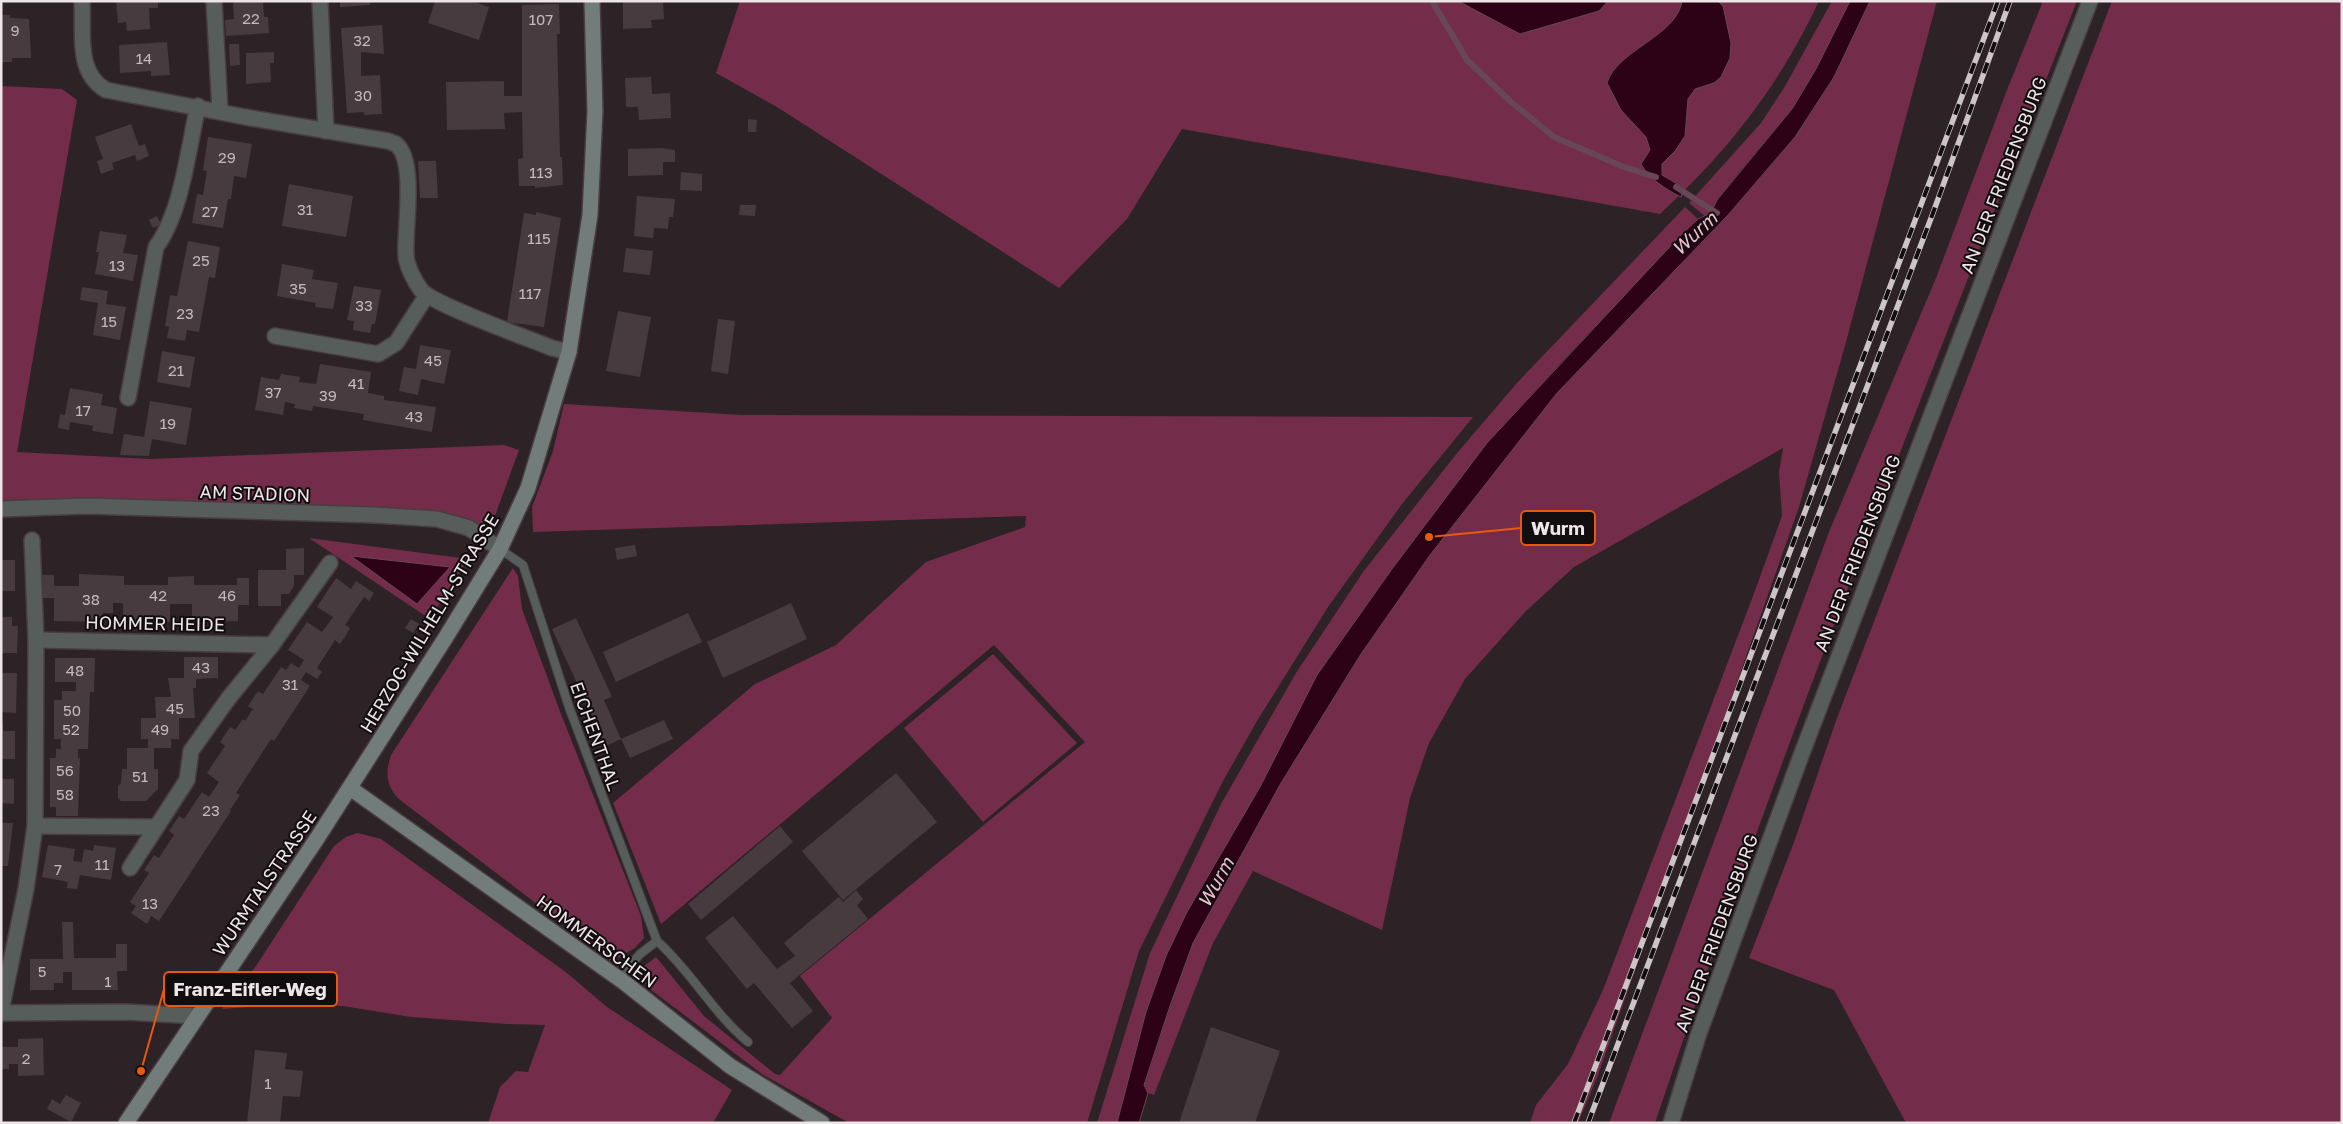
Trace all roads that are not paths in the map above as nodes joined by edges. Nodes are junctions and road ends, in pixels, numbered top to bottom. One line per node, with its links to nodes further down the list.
1 (82, 1): 6 (street)
2 (214, 1): 7 (street)
3 (320, 1): 8 (street)
4 (592, 1): 11 (main road, HERZOG-WILHELM-STRASSE)
5 (2090, 1): 30 (street, AN DER FRIEDENSBURG)
6 (198, 106): 7 (street); 12 (street)
7 (220, 111): 8 (street)
8 (326, 131): 9 (street)
9 (427, 295): 10 (street); 11 (street)
10 (275, 336)
11 (569, 352): 15 (main road, HERZOG-WILHELM-STRASSE)
12 (128, 398)
13 (1, 509): 15 (street, AM STADION)
14 (32, 540): 17 (street)
15 (500, 549): 19 (main road, HERZOG-WILHELM-STRASSE); 23 (lane, EICHENTHAL)
16 (330, 563): 18 (street)
17 (36, 640): 18 (street, HOMMER HEIDE); 20 (street)
18 (272, 645): 21 (street)
19 (350, 788): 24 (main road, HOMMERSCHEN); 26 (main road, WURMTALSTRASSE)
20 (35, 826): 21 (street); 25 (street)
21 (155, 827): 22 (street)
22 (130, 868)
23 (656, 941): 24 (lane); 27 (lane, EICHENTHAL)
24 (619, 979): 29 (main road, HOMMERSCHEN)
25 (1, 1012): 26 (street)
26 (197, 1016): 28 (main road, WURMTALSTRASSE)
27 (748, 1042)
28 (126, 1123)
29 (822, 1123)
30 (1672, 1123)

